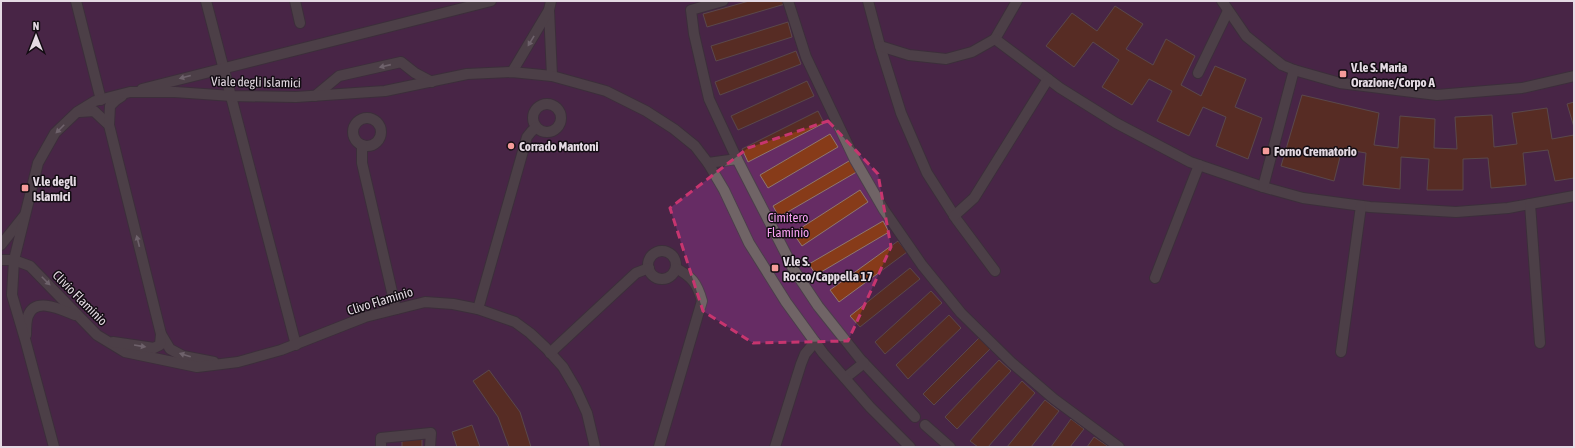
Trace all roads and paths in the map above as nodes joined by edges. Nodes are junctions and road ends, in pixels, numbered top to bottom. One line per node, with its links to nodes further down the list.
1 (76, 1): 26 (lane)
2 (206, 1): 15 (lane)
3 (295, 1): 12 (lane)
4 (491, 1): 15 (lane)
5 (723, 1): 31 (lane)
6 (788, 1): 75 (lane)
7 (868, 1): 14 (lane)
8 (1017, 1): 13 (lane)
9 (1222, 1): 11 (lane)
10 (550, 5): 17 (lane, one-way to 17); 19 (lane)
11 (1228, 11): 16 (lane); 18 (lane)
12 (300, 23)
13 (995, 39): 14 (lane); 21 (lane)
14 (880, 46): 39 (lane)
15 (223, 67): 23 (lane, one-way to 23); 24 (lane)
16 (1294, 70): 20 (lane); 34 (lane)
17 (512, 72): 19 (lane, Viale degli Islamici); 22 (lane, Viale degli Islamici)
18 (1198, 73)
19 (552, 76): 32 (lane, Viale degli Islamici)
20 (1574, 76)
21 (1048, 79): 33 (lane); 39 (lane)
22 (432, 82): 25 (lane, Viale degli Islamici); 25 (lane, one-way to 25)
23 (130, 92): 24 (lane, Viale degli Islamici); 26 (lane, Viale degli Islamici); 28 (lane)
24 (232, 96): 25 (lane, Viale degli Islamici); 57 (lane)
25 (315, 96)
26 (101, 100): 27 (lane, Viale degli Islamici)
27 (77, 112): 28 (lane); 38 (lane, Viale degli Islamici, one-way to 38)
28 (109, 125): 52 (lane, one-way to 28)
29 (536, 127): 50 (lane)
30 (362, 145): 49 (lane)
31 (737, 159): 32 (lane); 41 (lane)
32 (708, 163): 55 (lane, Viale degli Islamici)
33 (1199, 164): 34 (lane); 48 (lane)
34 (1263, 187): 37 (lane)
35 (1574, 196): 36 (lane)
36 (1530, 204): 37 (lane); 56 (lane)
37 (1361, 206): 59 (lane)
38 (27, 212): 40 (lane); 43 (lane, Viale degli Islamici)
39 (954, 216): 47 (lane)
40 (1, 245)
41 (787, 256)
42 (1, 260): 43 (lane)
43 (14, 260): 51 (lane, Clivio Flaminio, one-way to 51); 53 (lane, Viale degli Islamici)
44 (792, 267): 60 (lane)
45 (649, 268): 46 (lane); 46 (lane); 58 (lane)
46 (676, 268): 71 (lane)
47 (995, 271)
48 (1155, 278)
49 (396, 309): 50 (lane, Clivo Flaminio); 57 (lane, Clivo Flaminio)
50 (478, 309): 58 (lane, Clivo Flaminio)
51 (80, 317): 53 (lane); 54 (lane, Clivio Flaminio)
52 (161, 334): 54 (lane, one-way to 52); 61 (lane, one-way to 52)
53 (25, 338): 66 (lane, Viale degli Islamici)
54 (107, 341): 61 (lane, Clivio Flaminio)
55 (815, 342): 62 (lane, Viale degli Islamici); 72 (lane)
56 (1540, 343)
57 (296, 345): 61 (lane, Clivo Flaminio)
58 (550, 352): 70 (lane, Clivo Flaminio)
59 (1341, 352)
60 (864, 363): 62 (lane); 63 (lane)
61 (223, 364)
62 (845, 378): 73 (lane, Viale degli Islamici)
63 (915, 417)
64 (925, 425): 74 (lane)
65 (431, 433): 67 (lane); 68 (lane); 69 (lane)
66 (54, 447)
67 (382, 447)
68 (430, 447)
69 (436, 447)
70 (594, 447)
71 (659, 447)
72 (775, 447)
73 (910, 447)
74 (950, 447)
75 (1119, 447)

